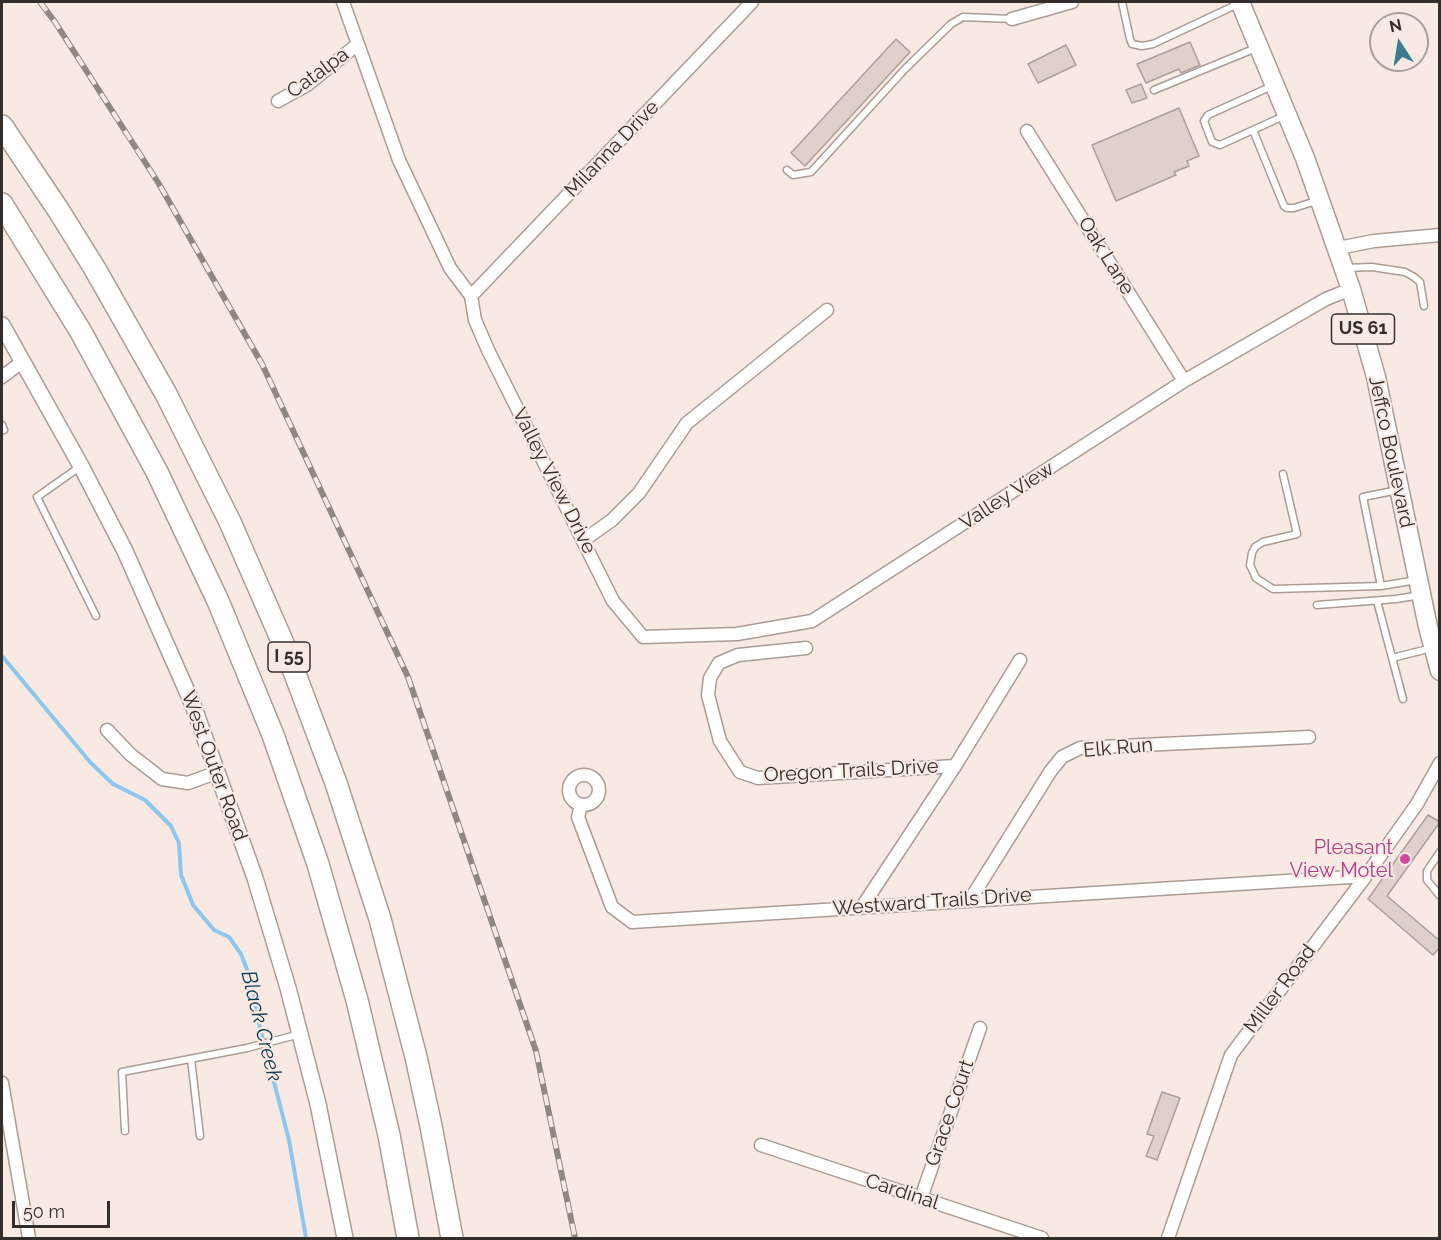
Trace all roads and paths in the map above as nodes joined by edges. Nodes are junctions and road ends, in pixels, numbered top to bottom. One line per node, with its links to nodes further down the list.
1 (343, 2): 7 (street)
2 (752, 2): 23 (street, Milanna Drive)
3 (1072, 2): 6 (street)
4 (1122, 2): 5 (lane)
5 (1241, 2): 8 (main road, Jeffco Boulevard / US 61)
6 (1012, 19): 16 (lane)
7 (358, 44): 11 (street, Catalpa); 23 (street)
8 (1260, 47): 9 (main road, Jeffco Boulevard / US 61); 10 (lane)
9 (1276, 84): 12 (main road, Jeffco Boulevard / US 61); 14 (lane)
10 (1154, 90)
11 (278, 101)
12 (1288, 114): 14 (lane); 17 (main road, Jeffco Boulevard / US 61)
13 (2, 126): 68 (highway, I 55)
14 (1253, 130): 17 (lane)
15 (1027, 131): 29 (street, Oak Lane)
16 (788, 170)
17 (1321, 200): 20 (main road, Jeffco Boulevard / US 61)
18 (2, 204): 67 (highway, I 55)
19 (1440, 235): 20 (street)
20 (1338, 248): 21 (main road, Jeffco Boulevard / US 61)
21 (1344, 268): 22 (main road, Jeffco Boulevard / US 61); 24 (lane)
22 (1351, 289): 29 (street, Valley View); 32 (main road, Jeffco Boulevard / US 61)
23 (471, 296): 33 (street, Valley View Drive)
24 (1424, 306)
25 (826, 310): 33 (street)
26 (2, 324): 27 (street, West Outer Road)
27 (23, 361): 28 (street); 30 (street, West Outer Road)
28 (2, 376)
29 (1184, 381): 39 (street, Valley View)
30 (81, 466): 38 (lane); 50 (street, West Outer Road)
31 (1283, 474): 34 (lane)
32 (1400, 490): 34 (lane); 35 (main road, Jeffco Boulevard / US 61)
33 (584, 540): 39 (street, Valley View Drive)
34 (1381, 586): 35 (lane)
35 (1420, 587): 36 (lane); 41 (main road, Jeffco Boulevard / US 61)
36 (1377, 601): 37 (lane); 42 (lane)
37 (1317, 605)
38 (96, 616)
39 (643, 637)
40 (806, 648): 49 (street, Oregon Trails Drive)
41 (1433, 648): 42 (lane); 44 (main road, Jeffco Boulevard / US 61)
42 (1392, 658): 45 (lane)
43 (1020, 660): 49 (street)
44 (1440, 671)
45 (1403, 699)
46 (107, 730): 50 (street)
47 (1309, 738): 55 (street, Elk Run)
48 (1440, 763): 53 (street, Miller Road)
49 (955, 766): 56 (street)
50 (218, 772): 58 (street, West Outer Road)
51 (581, 805): 56 (street, Westward Trails Drive)
52 (1440, 852): 54 (lane)
53 (1366, 876): 55 (street, Westward Trails Drive); 70 (street, Miller Road)
54 (1440, 896)
55 (970, 900): 56 (street, Westward Trails Drive)
56 (862, 907)
57 (980, 1028): 64 (street, Grace Court)
58 (301, 1034): 59 (lane); 66 (street, West Outer Road)
59 (191, 1059): 61 (lane); 62 (lane)
60 (2, 1083): 65 (street)
61 (125, 1131)
62 (200, 1136)
63 (761, 1146): 64 (street, Cardinal)
64 (921, 1198): 69 (street, Cardinal)
65 (29, 1239)
66 (345, 1239)
67 (408, 1239)
68 (452, 1239)
69 (1042, 1239)
70 (1168, 1239)

